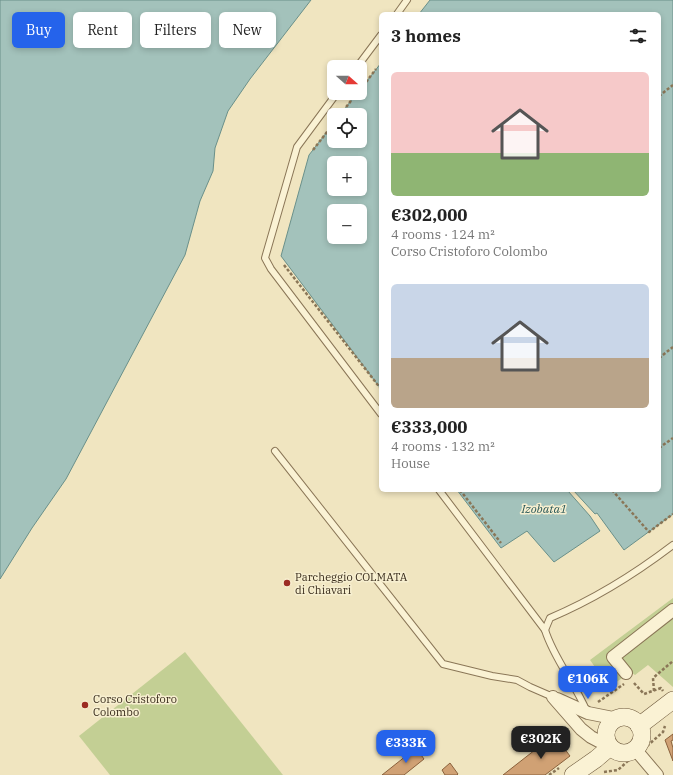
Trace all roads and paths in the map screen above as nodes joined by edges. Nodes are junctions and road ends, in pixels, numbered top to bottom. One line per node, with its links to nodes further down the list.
1 (407, 0): 2 (lane)
2 (398, 12)
3 (379, 38): 4 (lane)
4 (362, 60)
5 (376, 69): 6 (path)
6 (367, 81)
7 (673, 85): 8 (path)
8 (661, 94)
9 (332, 100): 18 (lane)
10 (352, 100): 11 (path)
11 (346, 108)
12 (327, 132): 13 (path)
13 (313, 150)
14 (284, 264): 17 (path)
15 (673, 347): 16 (path)
16 (661, 356)
17 (379, 386)
18 (379, 411)
19 (673, 438): 20 (path)
20 (661, 447)
21 (275, 452): 34 (lane)
22 (440, 492): 29 (lane)
23 (462, 492): 26 (path)
24 (614, 492): 25 (path)
25 (673, 514)
26 (501, 543)
27 (673, 544): 29 (lane)
28 (673, 610): 31 (street)
29 (545, 630): 36 (lane)
30 (673, 661): 33 (path)
31 (628, 676): 33 (path)
32 (661, 688): 33 (path)
33 (654, 691)
34 (553, 697): 36 (street); 40 (street)
35 (673, 700): 39 (street)
36 (588, 713): 37 (street)
37 (618, 719): 39 (street); 40 (street)
38 (666, 721): 41 (path)
39 (639, 726): 41 (street)
40 (610, 747): 41 (street); 43 (street)
41 (637, 751): 42 (path); 44 (street)
42 (602, 773)
43 (573, 775)
44 (656, 775)

